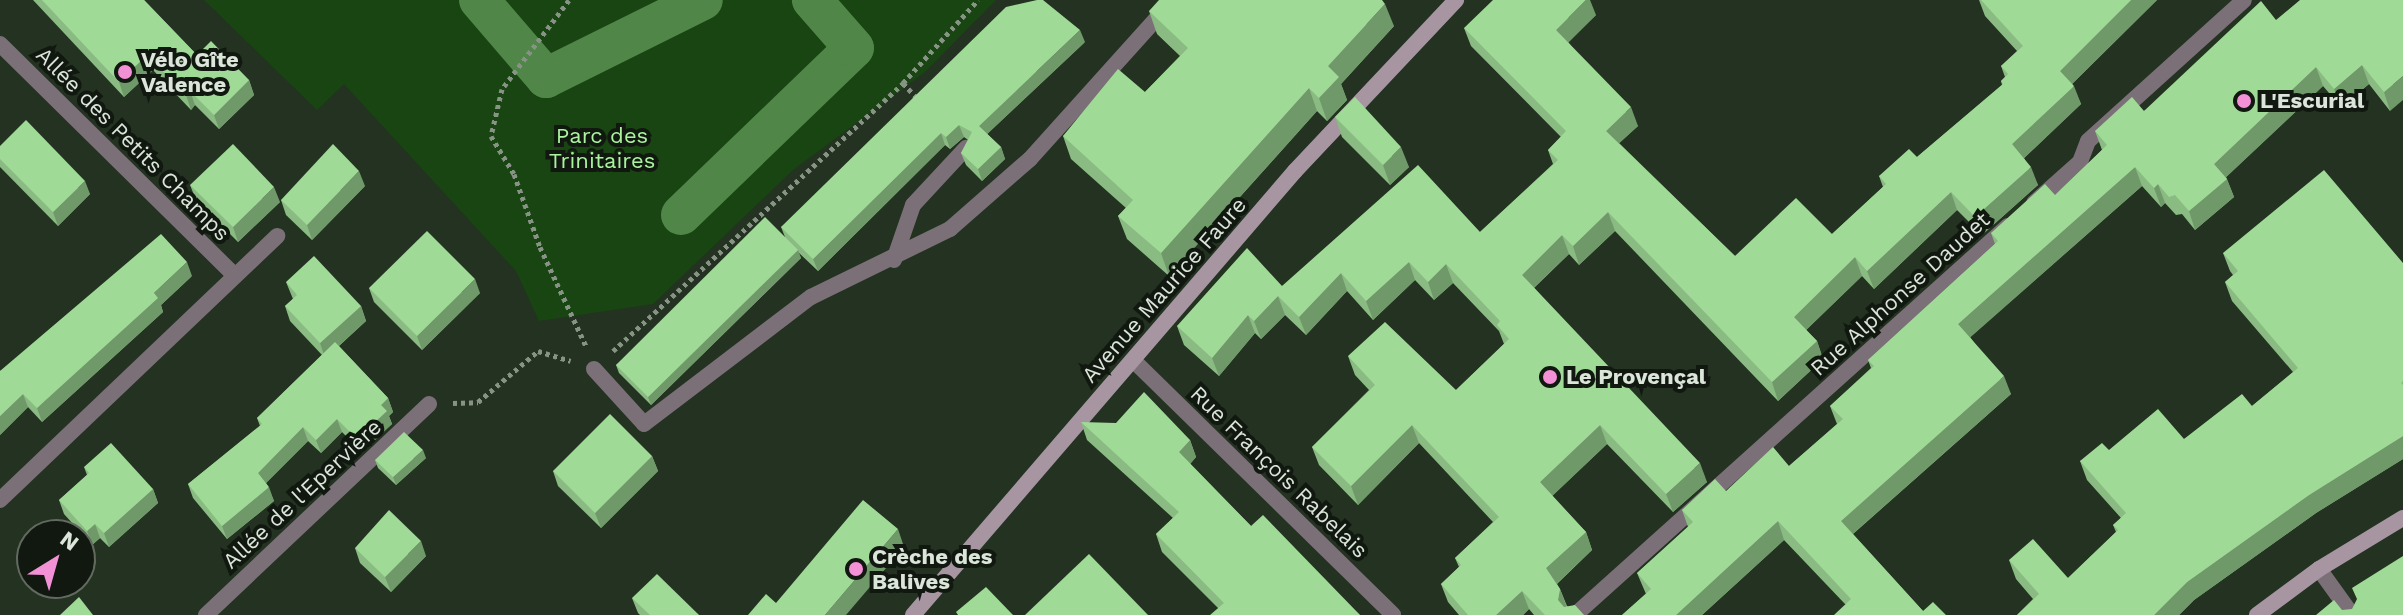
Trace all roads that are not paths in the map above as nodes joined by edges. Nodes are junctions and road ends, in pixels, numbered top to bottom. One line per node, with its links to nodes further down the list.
1 (1173, 0): 7 (street)
2 (1456, 0): 9 (street, Avenue Maurice Faure)
3 (2244, 0): 18 (street, Rue Alphonse Daudet)
4 (0, 44): 8 (street, Allée des Petits Champs)
5 (966, 148): 7 (street)
6 (277, 236): 8 (street)
7 (894, 260): 10 (street)
8 (235, 276): 12 (street)
9 (1133, 360): 16 (street, Avenue Maurice Faure); 17 (street, Rue François Rabelais)
10 (594, 369)
11 (429, 404): 15 (street, Allée de l'Epervière)
12 (0, 500)
13 (2403, 518): 14 (street)
14 (2319, 569): 19 (street); 20 (street)
15 (206, 615)
16 (913, 615)
17 (1393, 615)
18 (1575, 615)
19 (2257, 615)
20 (2352, 615)

